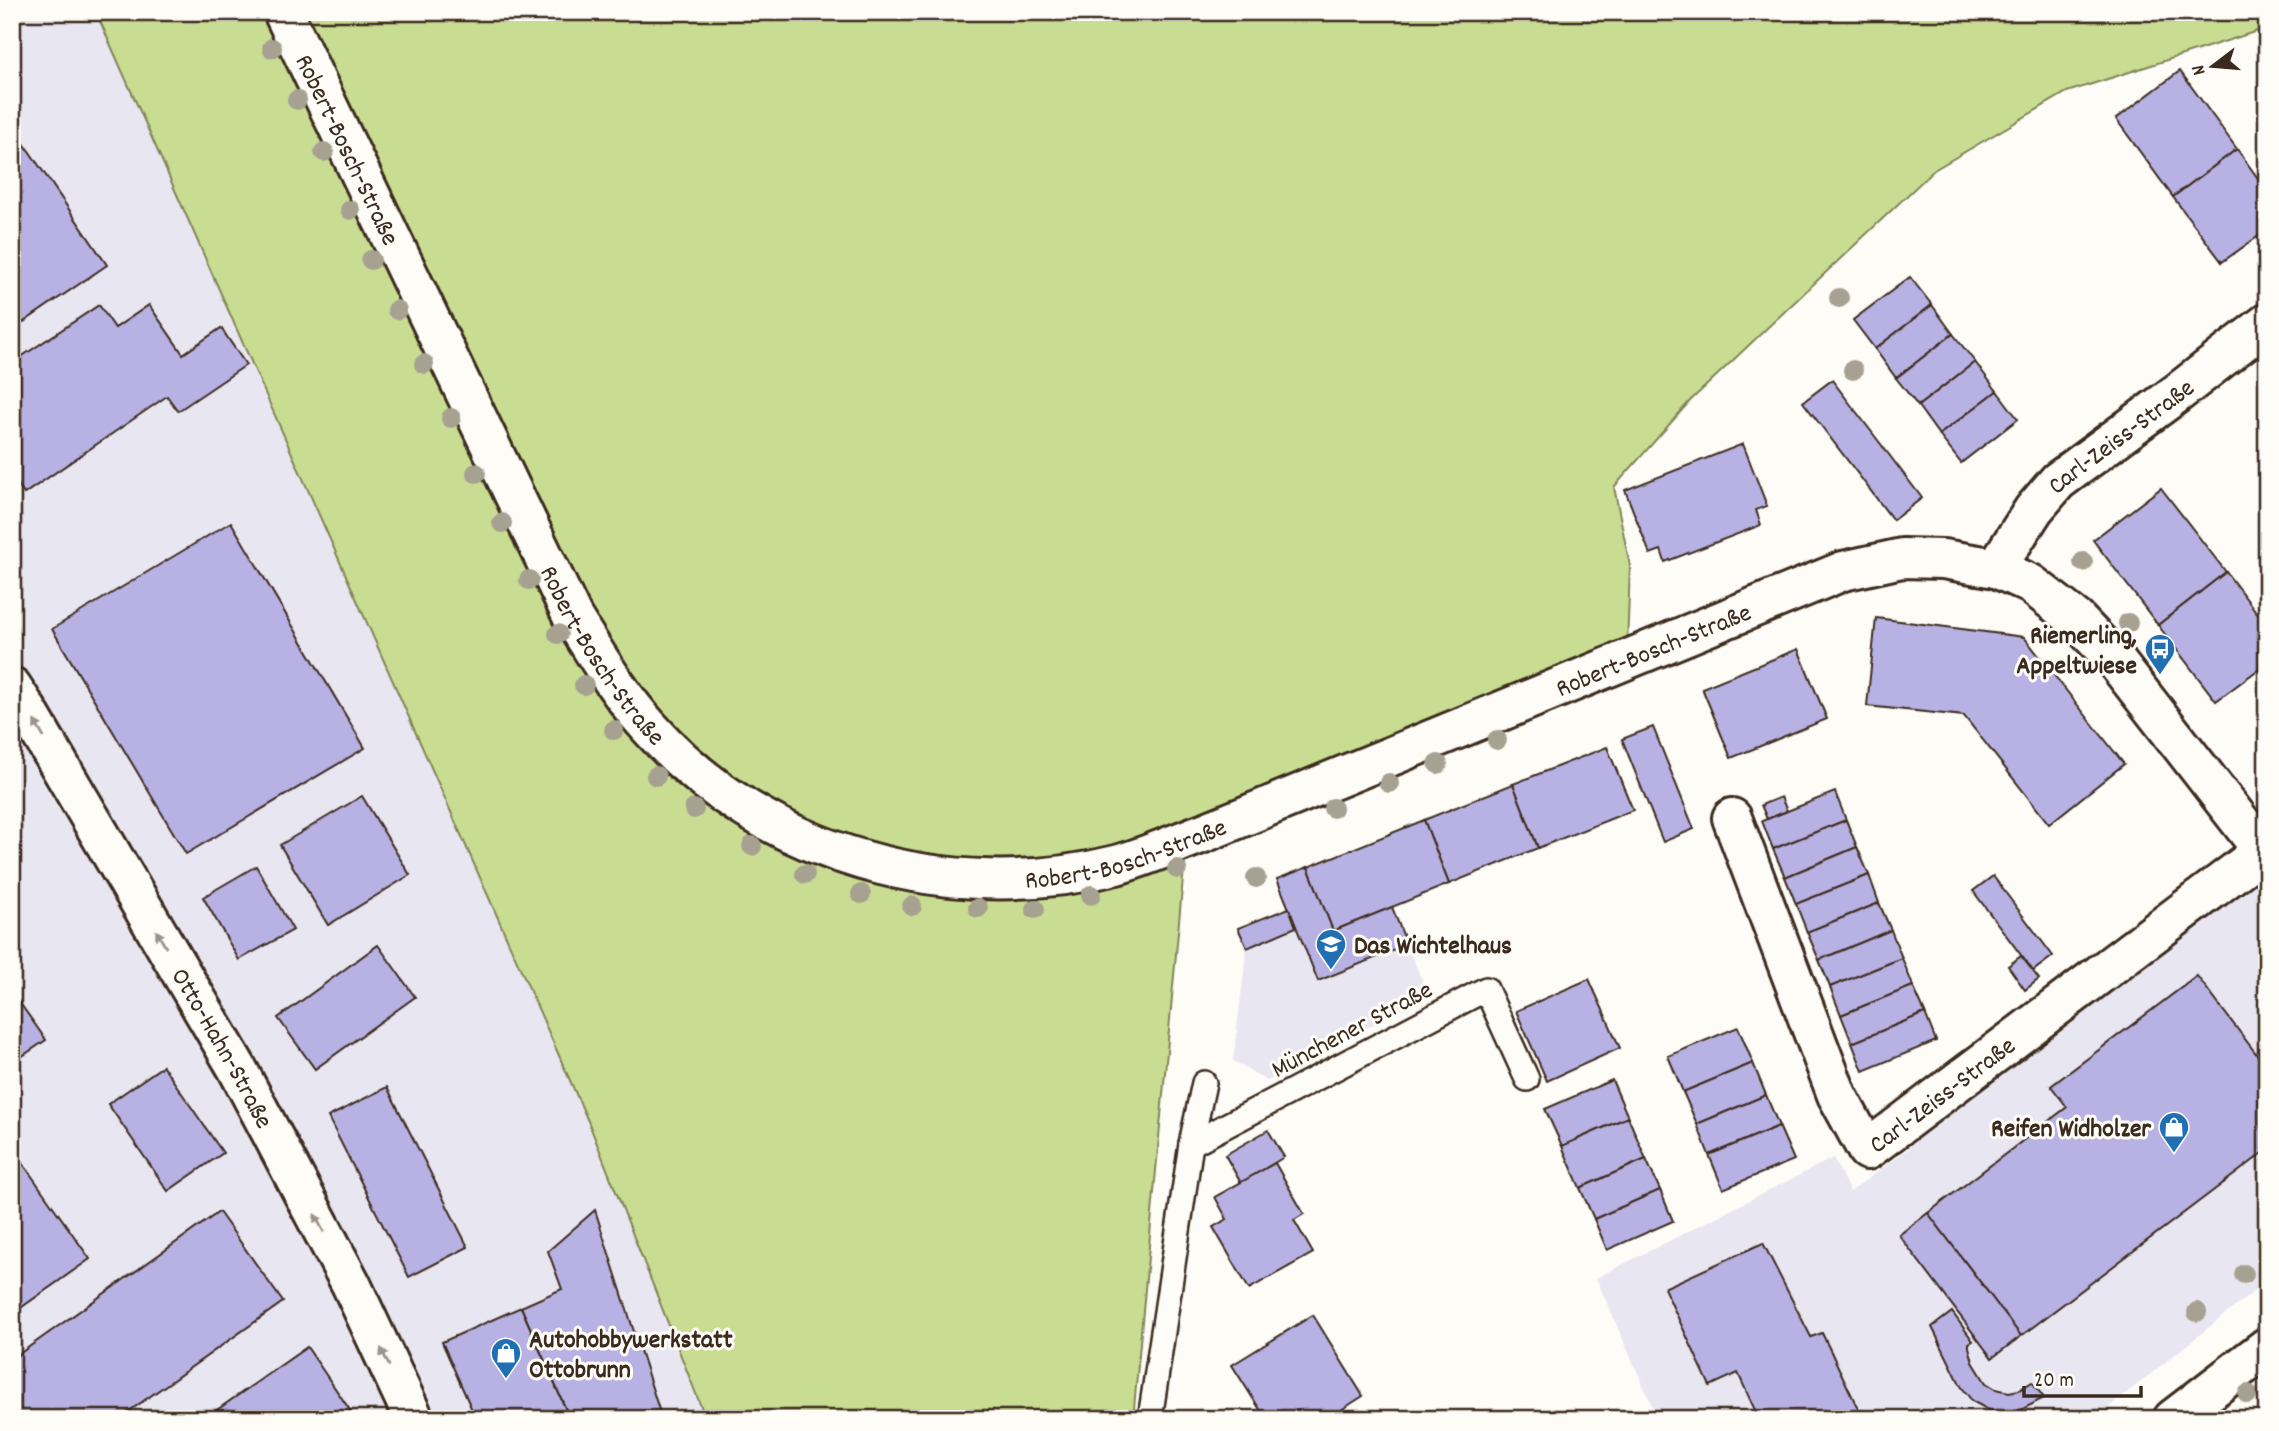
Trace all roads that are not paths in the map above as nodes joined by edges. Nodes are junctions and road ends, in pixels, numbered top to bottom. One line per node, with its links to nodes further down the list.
1 (283, 12): 3 (street, Robert-Bosch-Straße)
2 (2267, 323): 3 (street, Carl-Zeiss-Straße)
3 (1996, 568): 6 (street, Robert-Bosch-Straße)
4 (12, 687): 11 (street, Otto-Hahn-Straße, one-way to 4)
5 (1732, 818): 6 (street, Carl-Zeiss-Straße)
6 (2265, 852)
7 (1527, 1079): 9 (lane, Münchener Straße)
8 (1204, 1083): 9 (lane)
9 (1191, 1144): 12 (lane)
10 (2267, 1346): 13 (street)
11 (414, 1419)
12 (1150, 1419)
13 (2173, 1419)

